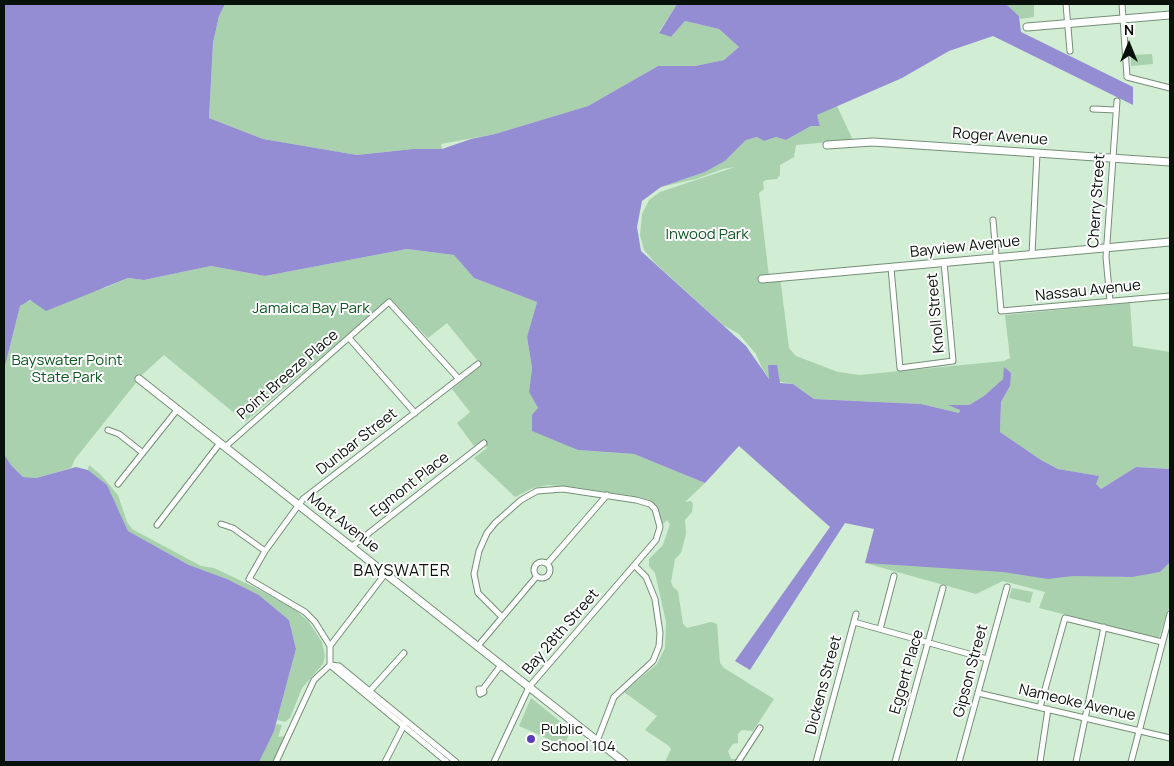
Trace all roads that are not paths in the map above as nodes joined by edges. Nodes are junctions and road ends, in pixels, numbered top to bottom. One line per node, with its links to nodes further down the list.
1 (1066, 4): 5 (street)
2 (1122, 4): 4 (street)
3 (1170, 15): 4 (street)
4 (1123, 19): 5 (street); 8 (street)
5 (1068, 24): 6 (street); 7 (street)
6 (1027, 27)
7 (1070, 51)
8 (1170, 88)
9 (1117, 101): 11 (street, Cherry Street)
10 (1093, 109): 11 (street)
11 (1116, 110): 14 (street, Cherry Street)
12 (828, 145): 13 (street, Roger Avenue)
13 (1037, 153): 14 (street, Roger Avenue); 19 (street)
14 (1113, 158): 15 (street, Roger Avenue); 18 (street, Cherry Street)
15 (1170, 162)
16 (993, 220): 20 (street)
17 (1170, 242): 18 (street, Bayview Avenue)
18 (1107, 247): 19 (street, Bayview Avenue); 25 (street, Cherry Street)
19 (1032, 254): 20 (street, Bayview Avenue)
20 (996, 257): 21 (street, Bayview Avenue); 25 (street, Nassau Avenue)
21 (944, 262): 22 (street, Bayview Avenue); 22 (street, Knoll Street)
22 (891, 268): 23 (street, Bayview Avenue)
23 (762, 280)
24 (1170, 296): 25 (street, Nassau Avenue)
25 (1110, 302)
26 (349, 338): 29 (street, Point Breeze Place); 31 (street); 34 (street, Point Breeze Place)
27 (478, 364): 29 (street, Dunbar Street)
28 (139, 379): 30 (street, Mott Avenue)
29 (459, 379): 31 (street, Dunbar Street)
30 (177, 410): 34 (street, Mott Avenue); 35 (street)
31 (415, 413): 38 (street, Dunbar Street)
32 (108, 430): 35 (street)
33 (484, 443): 41 (street, Egmont Place)
34 (222, 445): 38 (street, Mott Avenue); 40 (street, Point Breeze Place)
35 (143, 453): 36 (street)
36 (118, 484)
37 (607, 495): 43 (street); 44 (street, Bay 28th Street); 52 (street)
38 (300, 506): 41 (street, Mott Avenue); 42 (street, Dunbar Street)
39 (220, 524): 42 (street)
40 (157, 525)
41 (352, 547): 45 (street, Mott Avenue)
42 (265, 551): 58 (street, Dunbar Street)
43 (547, 564): 46 (street); 46 (street)
44 (635, 566): 65 (street, Bay 28th Street); 75 (street)
45 (386, 574): 58 (street); 59 (street, Mott Avenue)
46 (537, 576): 52 (street)
47 (894, 576): 55 (street)
48 (1007, 586): 61 (street, Gipson Street)
49 (944, 588): 57 (street, Eggert Place)
50 (856, 614): 53 (street, Dickens Street)
51 (1170, 614): 56 (street)
52 (502, 617): 59 (street)
53 (854, 622): 55 (street); 83 (street, Dickens Street)
54 (1104, 627): 56 (street); 68 (street); 70 (street)
55 (880, 629): 57 (street)
56 (1162, 642): 73 (street)
57 (928, 643): 61 (street); 84 (street, Eggert Place)
58 (330, 646): 62 (street)
59 (477, 646): 63 (street, Mott Avenue)
60 (404, 653): 66 (street)
61 (987, 659): 67 (street, Gipson Street)
62 (330, 665): 66 (street); 76 (street)
63 (502, 665): 64 (street); 65 (street, Mott Avenue)
64 (483, 688)
65 (529, 688): 75 (street, Mott Avenue); 80 (street, Bay 28th Street)
66 (367, 693): 71 (street)
67 (978, 693): 68 (street, Nameoke Avenue); 85 (street, Gipson Street)
68 (1040, 708): 69 (street, Nameoke Avenue)
69 (1048, 709): 70 (street, Nameoke Avenue); 86 (street)
70 (1085, 717): 73 (street, Nameoke Avenue); 87 (street)
71 (404, 723): 77 (street); 78 (street); 79 (street)
72 (760, 728): 82 (street)
73 (1139, 730): 74 (street, Nameoke Avenue); 88 (street)
74 (1170, 738)
75 (597, 741): 81 (street, Mott Avenue)
76 (276, 762)
77 (385, 762)
78 (447, 762)
79 (456, 762)
80 (494, 762)
81 (624, 762)
82 (738, 762)
83 (816, 762)
84 (895, 762)
85 (959, 762)
86 (1040, 762)
87 (1076, 762)
88 (1131, 762)

